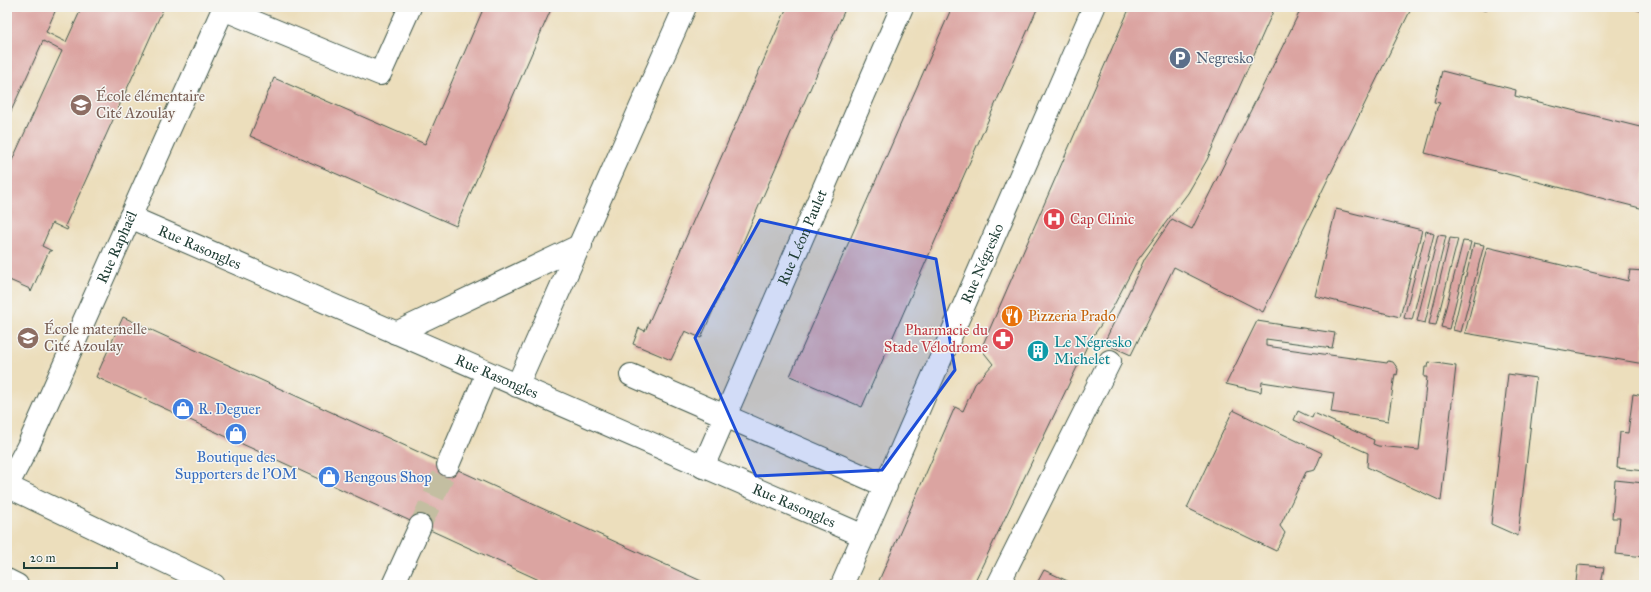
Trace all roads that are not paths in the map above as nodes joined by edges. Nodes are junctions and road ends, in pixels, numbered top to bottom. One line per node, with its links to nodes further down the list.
1 (410, 7): 5 (street)
2 (685, 7): 7 (street)
3 (902, 7): 13 (street, Rue Léon Paulet)
4 (1094, 7): 17 (street, Rue Négresko)
5 (223, 8): 6 (street, Rue Raphaël)
6 (130, 217): 8 (street, Rue Rasongles); 16 (street, Rue Raphaël)
7 (581, 245): 8 (street); 12 (street)
8 (396, 333): 10 (street, Rue Rasongles)
9 (1110, 361): 25 (street)
10 (487, 373): 12 (street, Rue Rasongles); 14 (street)
11 (630, 375): 13 (street)
12 (517, 386): 15 (street, Rue Rasongles)
13 (724, 416): 15 (street, Rue Léon Paulet); 17 (street)
14 (448, 465)
15 (703, 467): 19 (street, Rue Rasongles)
16 (7, 486): 22 (street)
17 (886, 486): 19 (street, Rue Négresko)
18 (420, 526): 23 (street)
19 (864, 536): 24 (street, Rue Négresko)
20 (7, 580): 21 (street)
21 (17, 585)
22 (214, 585)
23 (393, 585)
24 (842, 585)
25 (998, 585)

